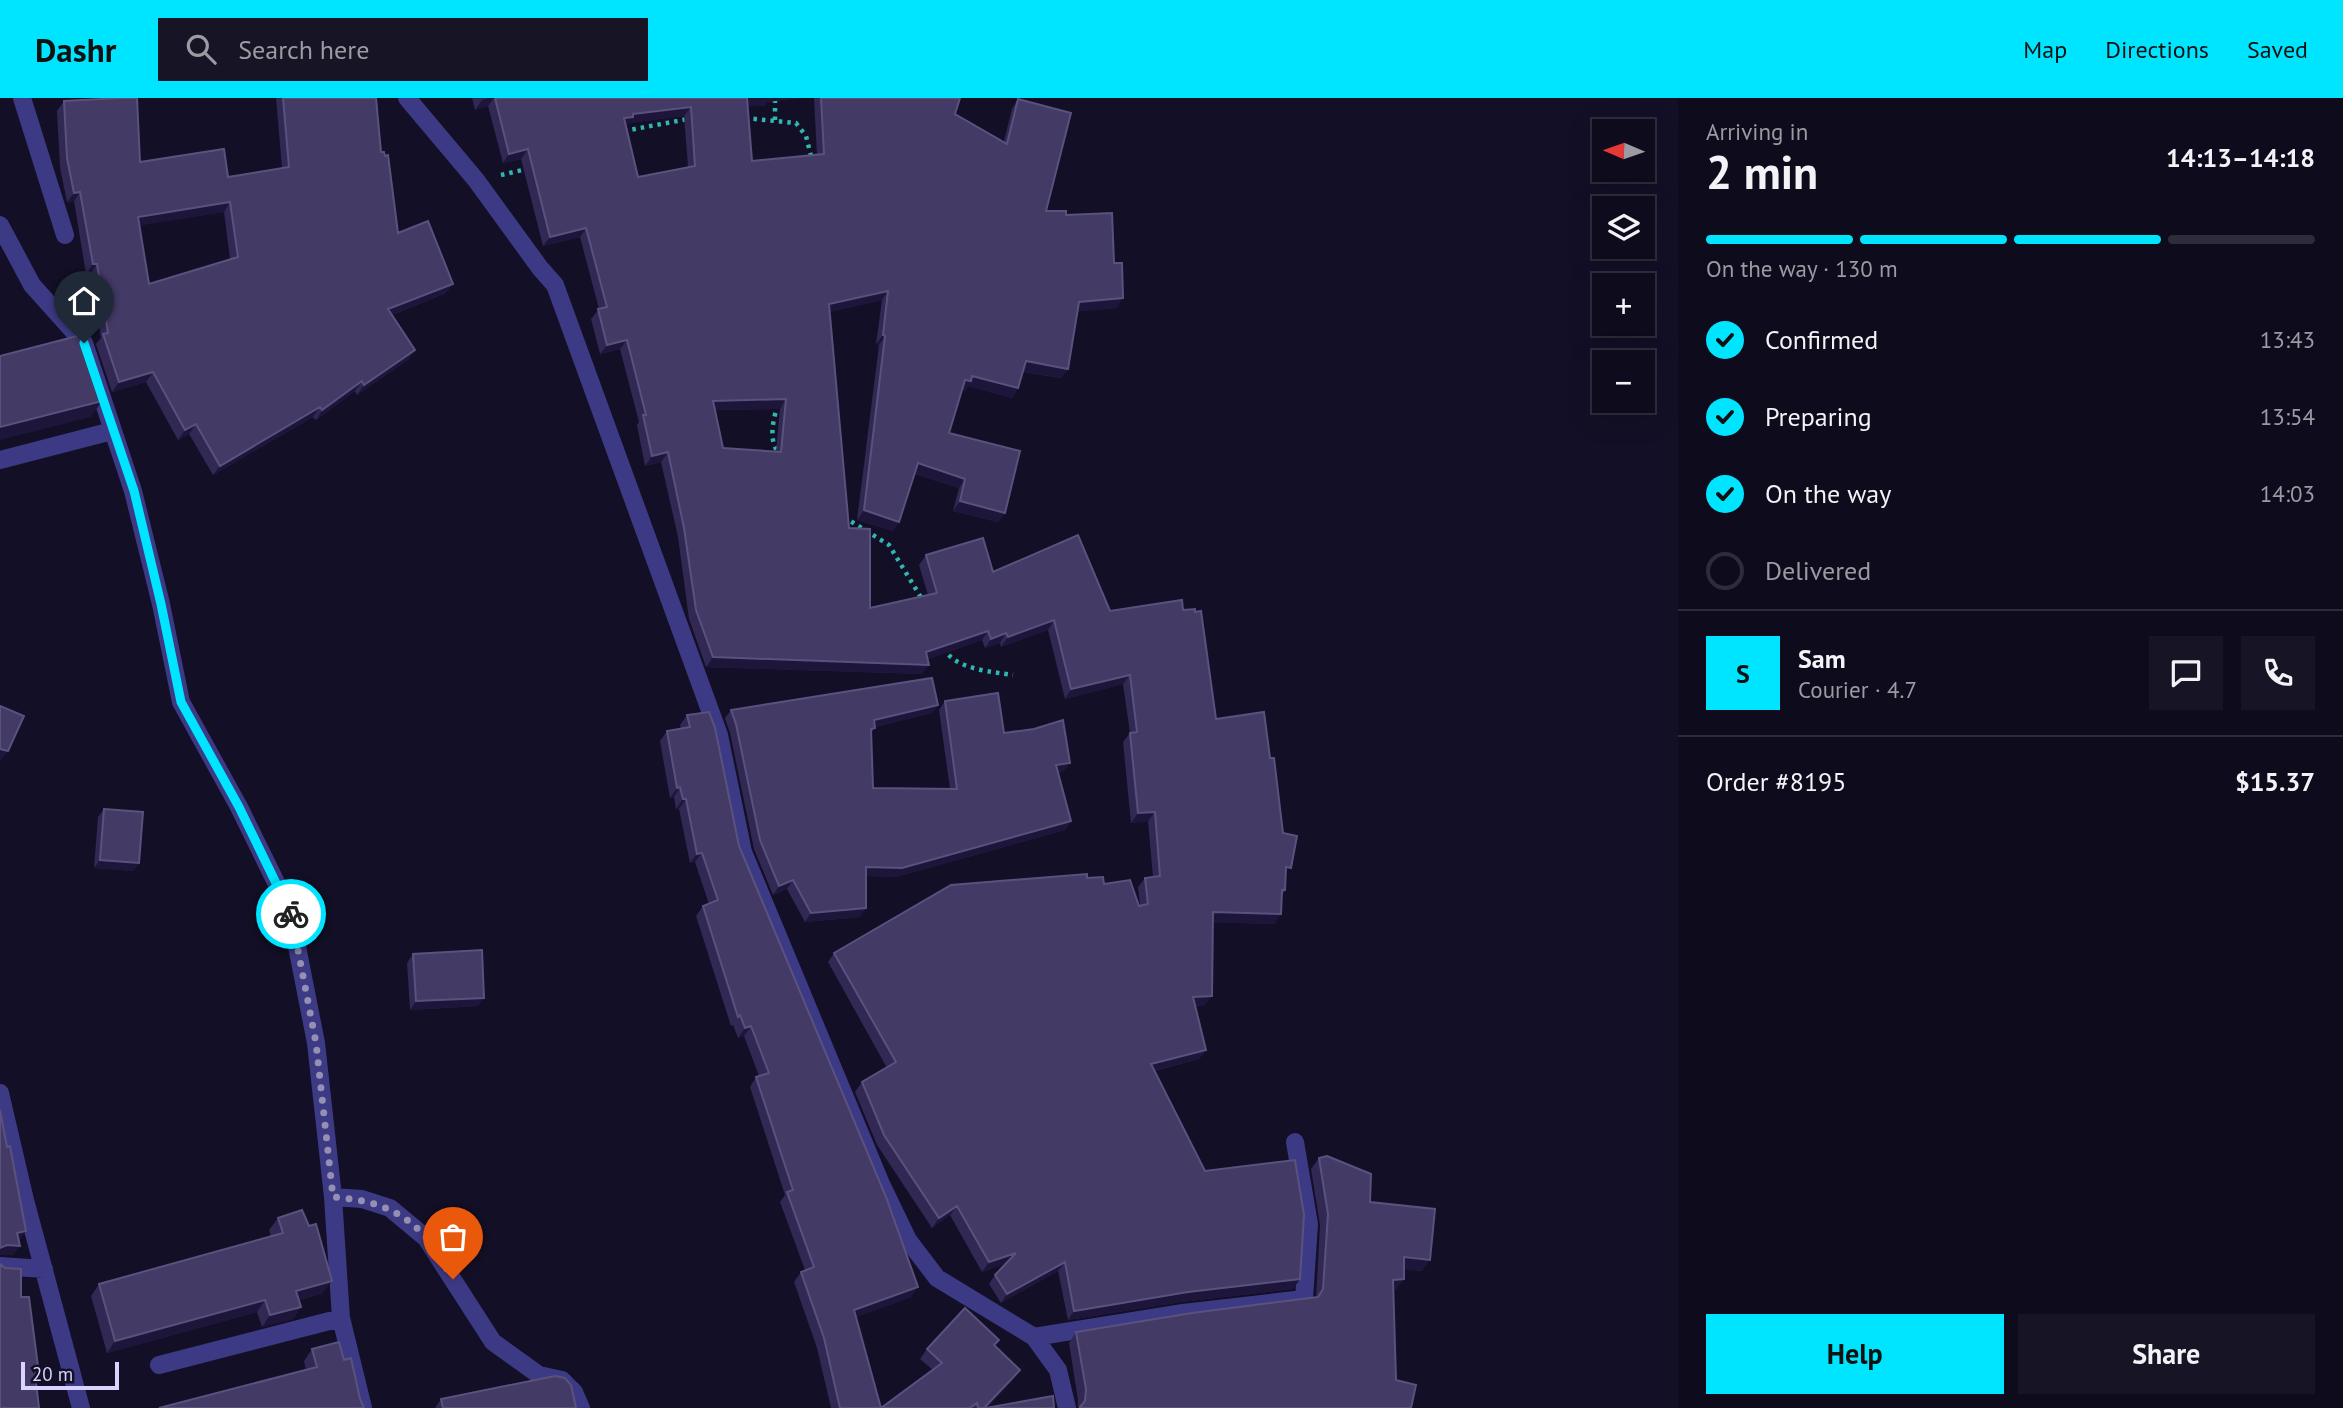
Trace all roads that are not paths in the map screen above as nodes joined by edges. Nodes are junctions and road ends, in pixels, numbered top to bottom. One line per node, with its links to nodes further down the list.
1 (22, 98): 4 (street)
2 (407, 98): 13 (street)
3 (0, 225): 5 (street)
4 (65, 235)
5 (113, 431): 6 (street); 9 (street)
6 (0, 460)
7 (0, 1093): 11 (street)
8 (1295, 1142): 13 (street)
9 (333, 1197): 12 (street); 17 (street)
10 (0, 1266): 11 (street)
11 (44, 1269): 15 (street)
12 (341, 1318): 14 (street); 16 (street)
13 (1034, 1337): 18 (street)
14 (159, 1366)
15 (81, 1408)
16 (363, 1408)
17 (581, 1408)
18 (1067, 1408)

